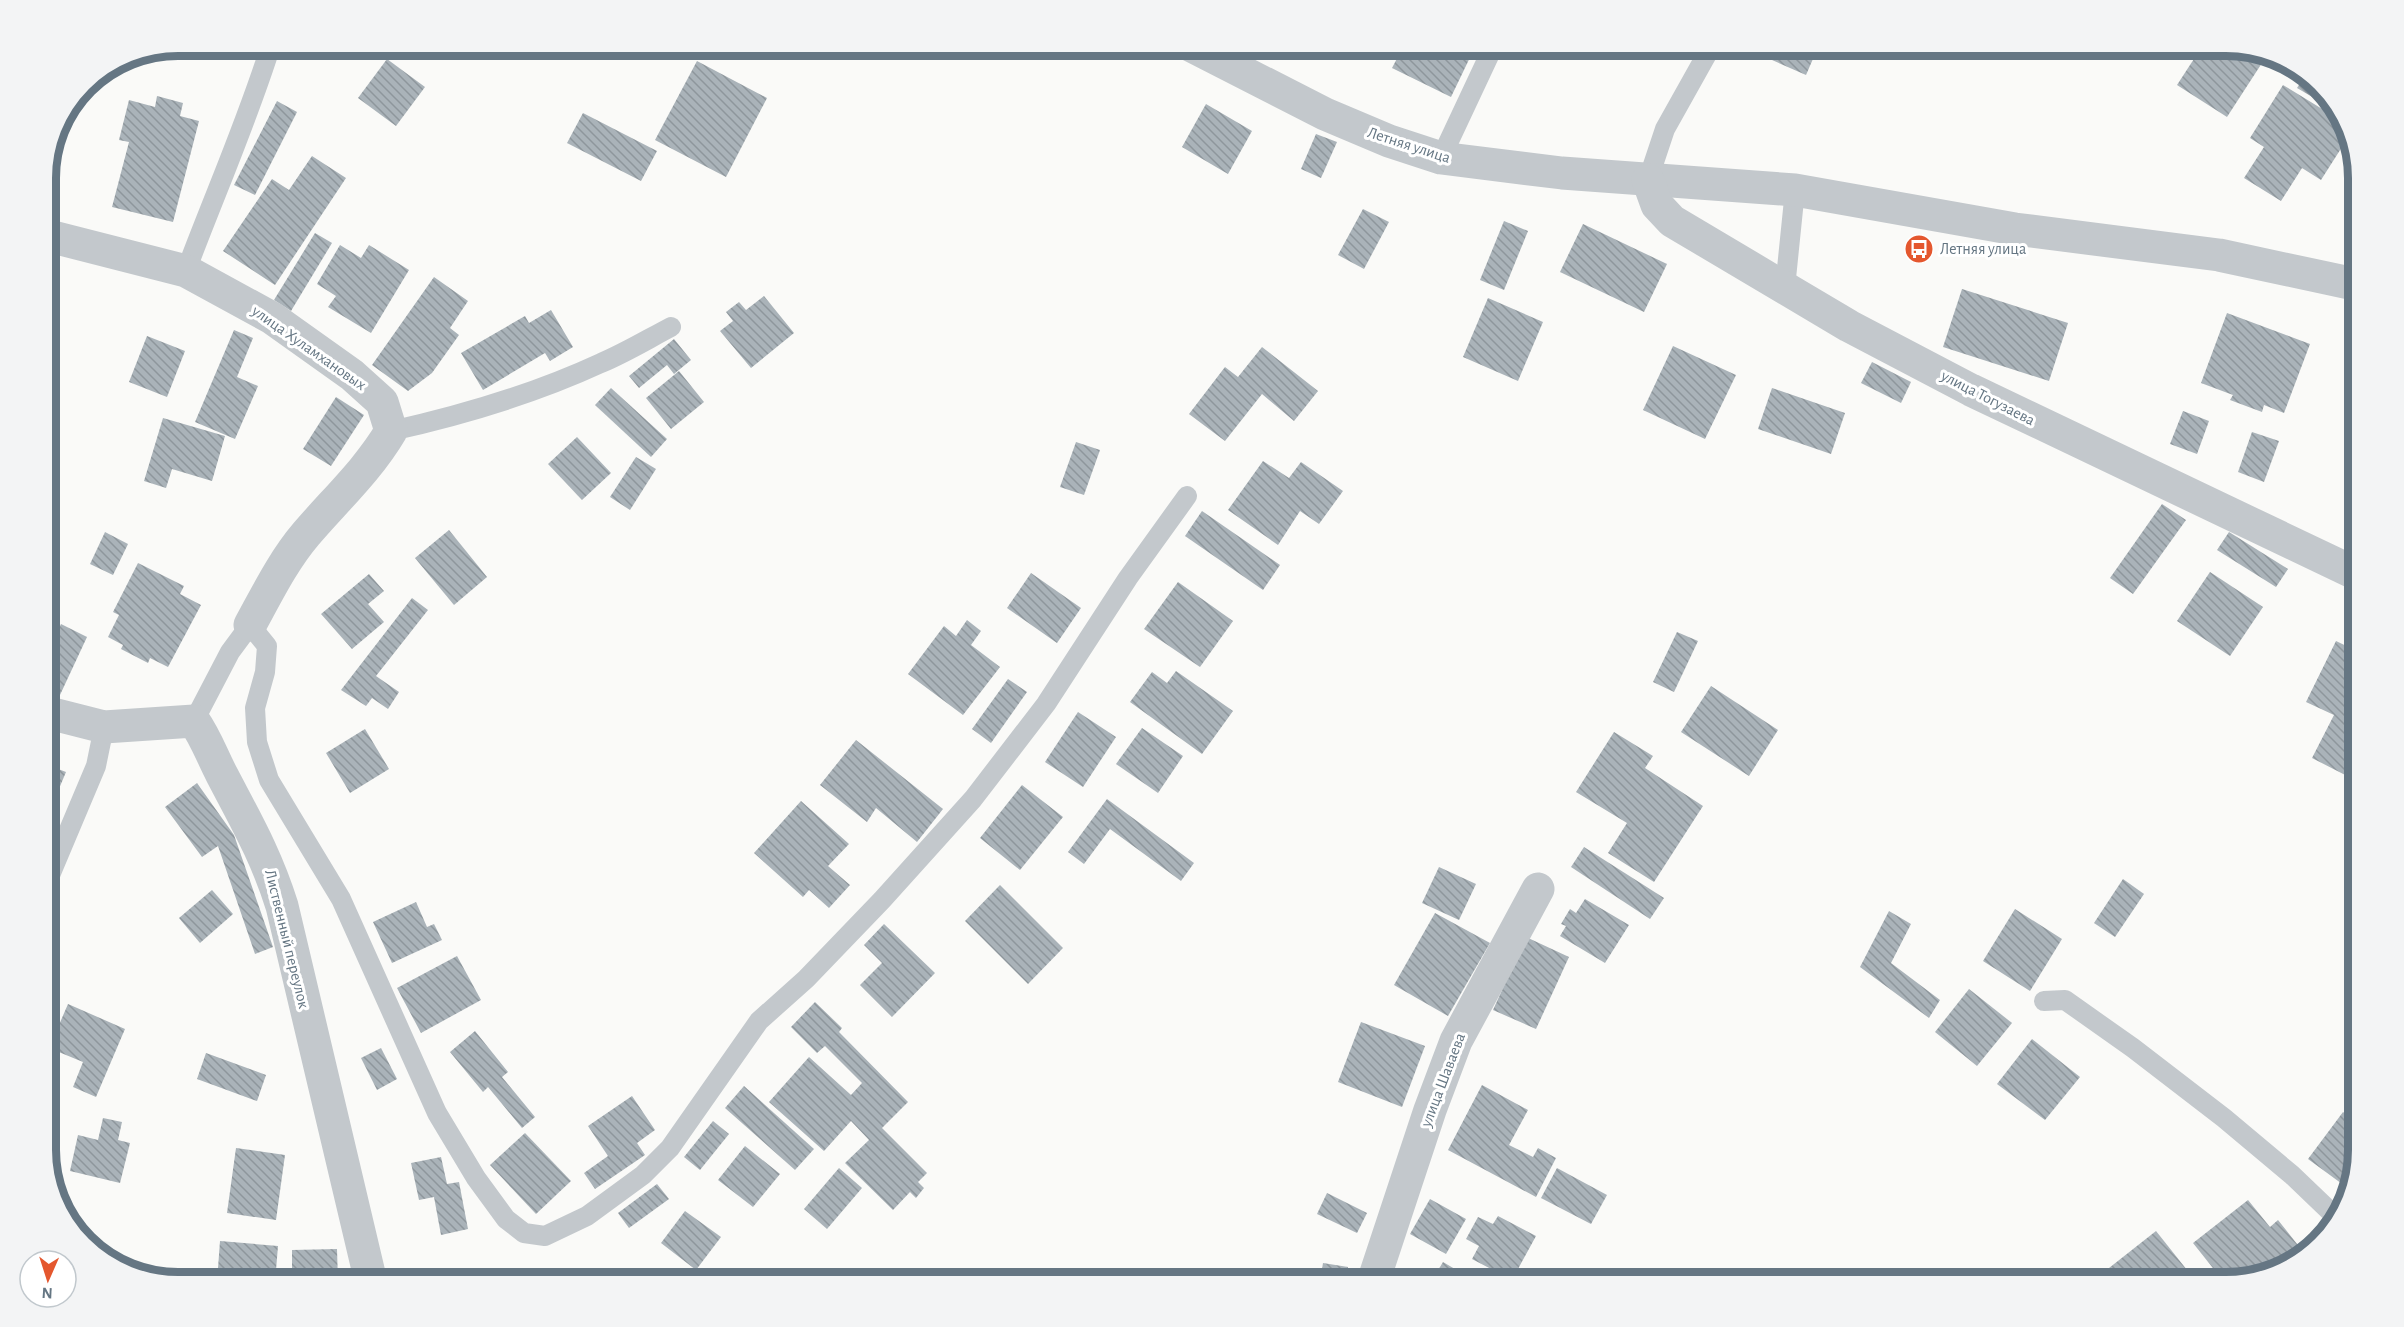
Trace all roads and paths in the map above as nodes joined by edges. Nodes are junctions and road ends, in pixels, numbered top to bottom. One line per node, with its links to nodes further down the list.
1 (268, 56): 9 (lane)
2 (1211, 56): 5 (street, Летняя улица)
3 (1489, 56): 5 (lane)
4 (1706, 56): 6 (lane)
5 (1441, 158): 6 (street, Летняя улица)
6 (1648, 180): 7 (street, Летняя улица); 11 (street, улица Тогузаева)
7 (1795, 190): 10 (street, Летняя улица); 11 (lane)
8 (56, 238): 9 (street, улица Хуламхановых)
9 (186, 271): 13 (street, улица Хуламхановых)
10 (2348, 283)
11 (1785, 288): 15 (street, улица Тогузаева)
12 (671, 327): 13 (lane)
13 (391, 431): 16 (street)
14 (1187, 496): 16 (lane)
15 (2348, 570)
16 (250, 625): 18 (lane)
17 (56, 715): 19 (street)
18 (194, 721): 19 (street); 24 (street, Лиственный переулок)
19 (104, 728): 20 (lane)
20 (56, 860)
21 (1538, 889): 25 (street, улица Шаваева)
22 (2044, 1001): 23 (lane)
23 (2330, 1213)
24 (368, 1271)
25 (1377, 1271)

